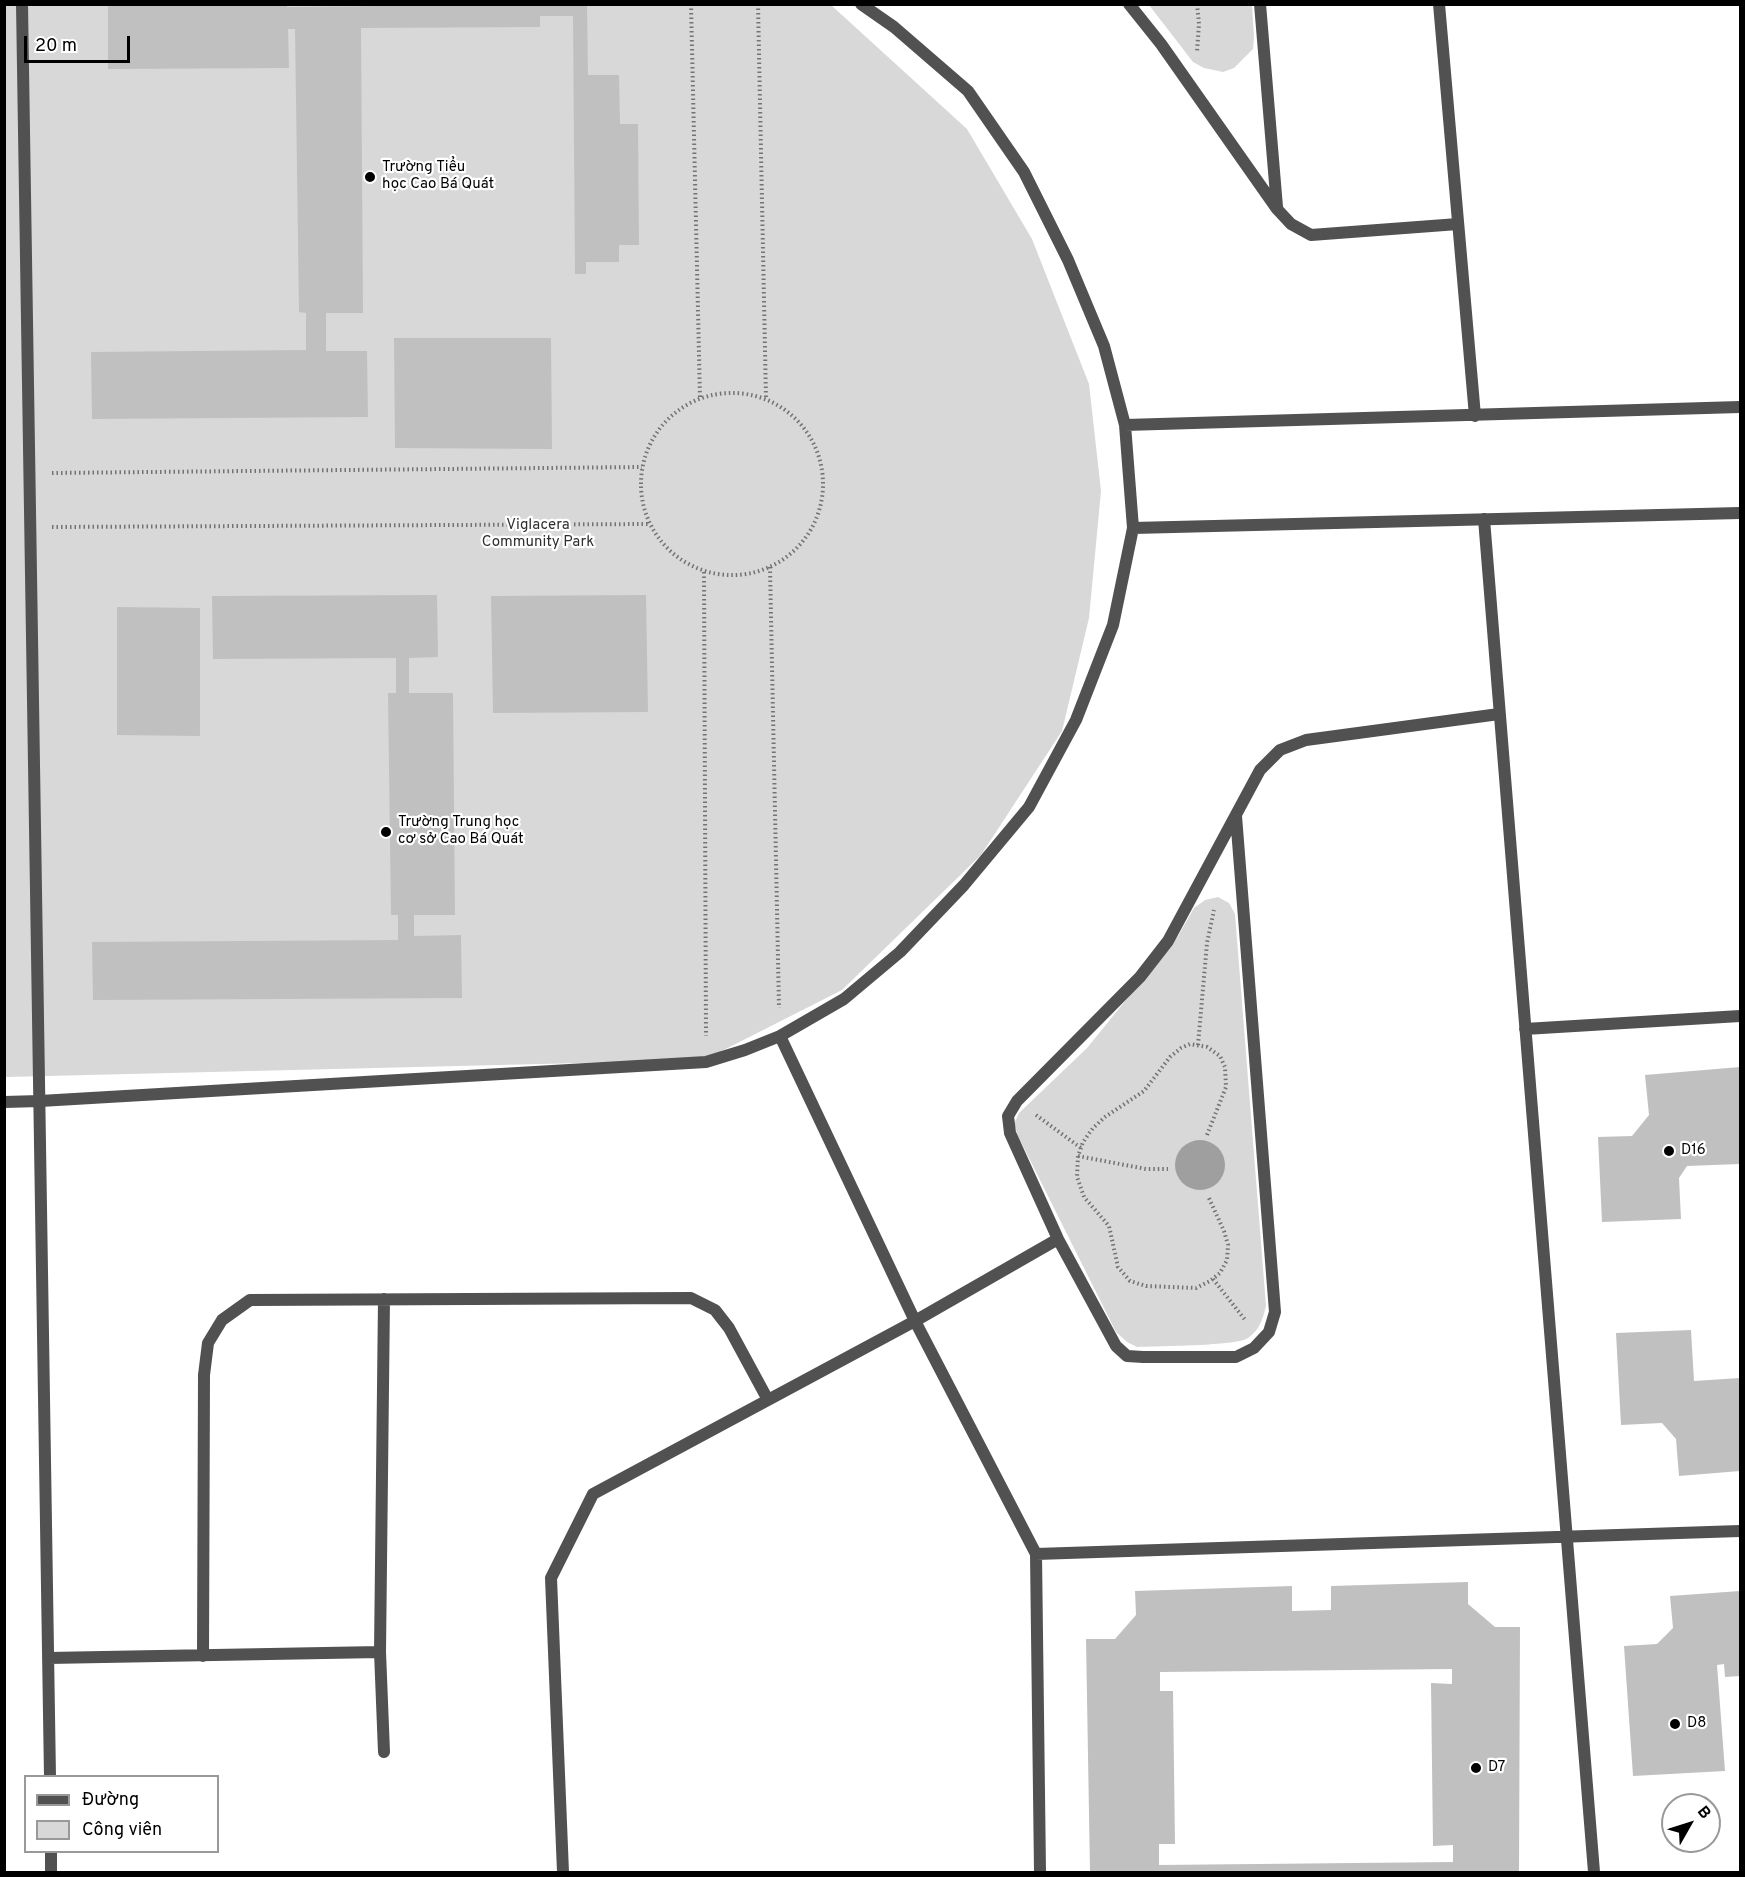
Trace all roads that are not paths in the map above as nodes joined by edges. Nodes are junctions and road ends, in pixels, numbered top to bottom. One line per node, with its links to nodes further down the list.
1 (22, 4): 19 (street)
2 (861, 4): 10 (street)
3 (1129, 4): 6 (street)
4 (1260, 4): 6 (street)
5 (1439, 4): 7 (street)
6 (1277, 209): 7 (street)
7 (1458, 224): 9 (street)
8 (1740, 407): 9 (street)
9 (1475, 416): 10 (street)
10 (1125, 425): 13 (street)
11 (1740, 513): 12 (street)
12 (1484, 519): 13 (street); 14 (street)
13 (1133, 528): 18 (street)
14 (1499, 714): 15 (street); 17 (street)
15 (1236, 816): 21 (street); 21 (street)
16 (1740, 1016): 17 (street)
17 (1525, 1029): 26 (street)
18 (780, 1036): 19 (street); 23 (street)
19 (40, 1101): 20 (street); 30 (street)
20 (4, 1102)
21 (1058, 1239): 23 (street)
22 (384, 1299): 24 (street); 28 (street); 29 (street)
23 (915, 1321): 24 (street); 27 (street)
24 (768, 1400): 35 (street)
25 (1740, 1531): 26 (street)
26 (1567, 1537): 27 (street); 37 (street)
27 (1036, 1554): 36 (street)
28 (380, 1652): 29 (street); 31 (street)
29 (203, 1656): 30 (street)
30 (48, 1659): 32 (street)
31 (384, 1752)
32 (50, 1775)
33 (51, 1853): 34 (street)
34 (51, 1872)
35 (563, 1872)
36 (1040, 1872)
37 (1594, 1872)

